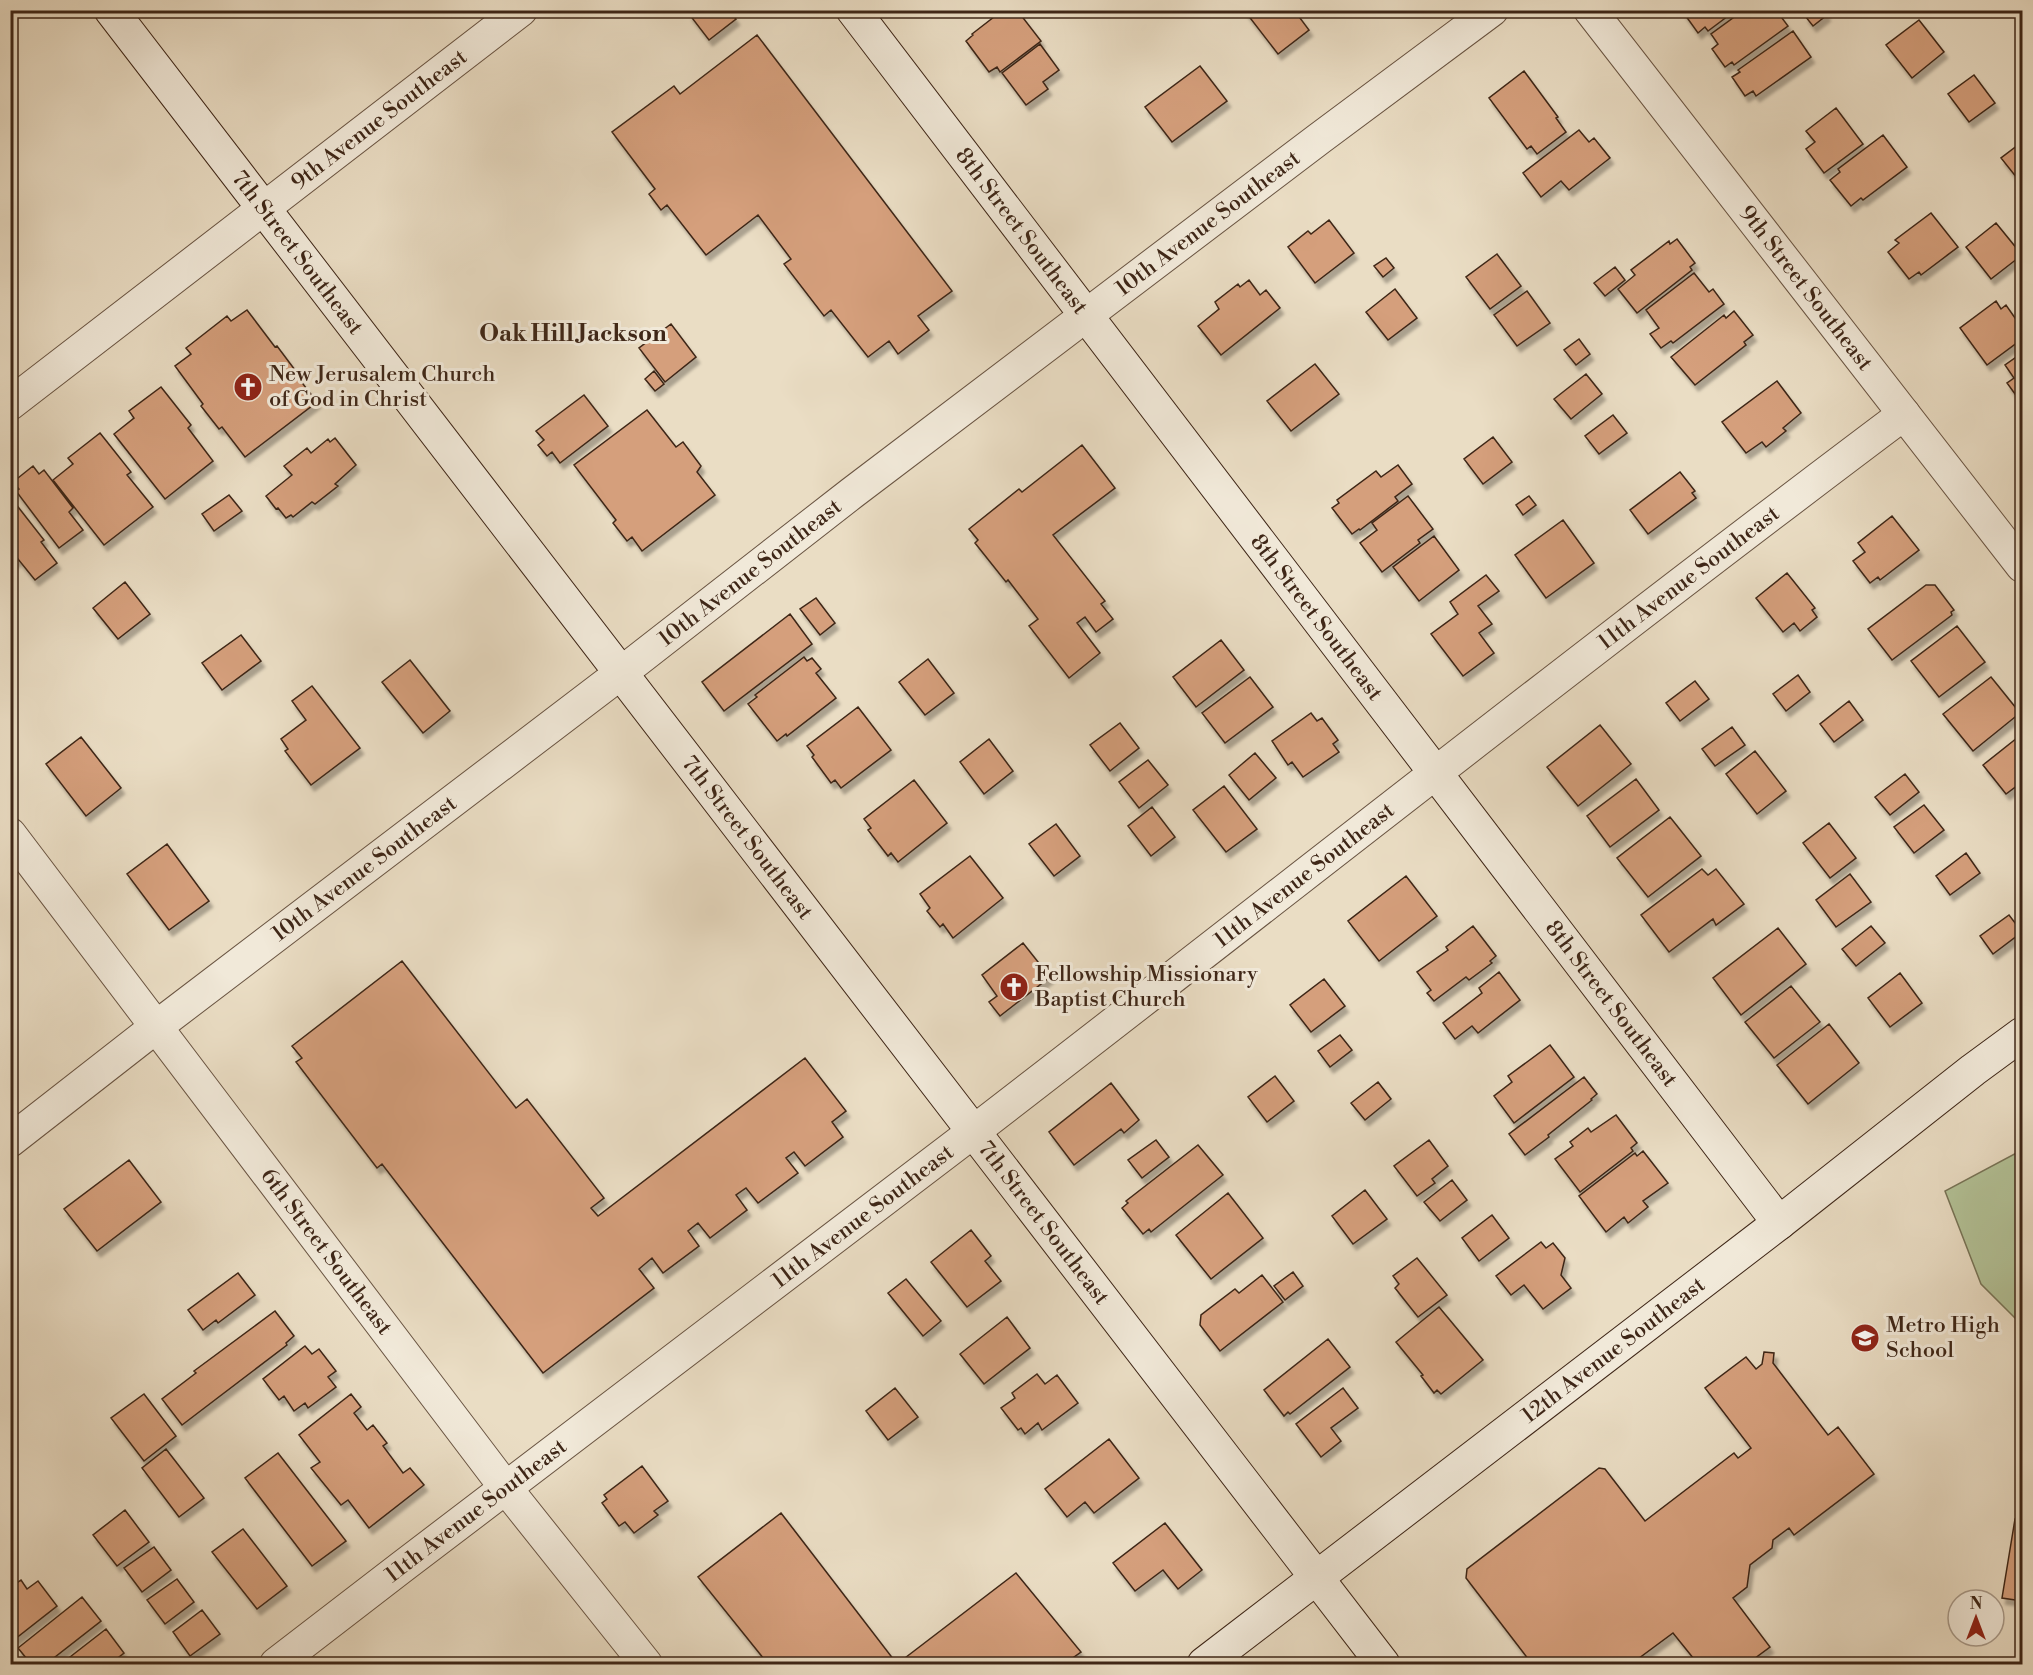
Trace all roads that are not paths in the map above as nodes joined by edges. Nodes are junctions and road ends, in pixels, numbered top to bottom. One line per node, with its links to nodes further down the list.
1 (111, 10): 6 (main road, 7th Street Southeast)
2 (521, 10): 6 (street, 9th Avenue Southeast)
3 (853, 10): 7 (main road, 8th Street Southeast)
4 (1492, 10): 7 (street, 10th Avenue Southeast)
5 (1590, 10): 9 (street, 9th Street Southeast)
6 (264, 209): 8 (street, 9th Avenue Southeast); 11 (main road, 7th Street Southeast)
7 (1087, 315): 11 (street, 10th Avenue Southeast); 12 (main road, 8th Street Southeast)
8 (10, 404)
9 (1904, 414): 10 (street, 9th Street Southeast); 12 (street, 11th Avenue Southeast)
10 (2022, 566)
11 (621, 673): 14 (street, 10th Avenue Southeast); 16 (main road, 7th Street Southeast)
12 (1436, 772): 16 (street, 11th Avenue Southeast); 18 (main road, 8th Street Southeast)
13 (10, 834): 14 (street, 6th Street Southeast)
14 (156, 1027): 17 (street, 10th Avenue Southeast); 19 (street, 6th Street Southeast)
15 (2022, 1034): 18 (main road, 12th Avenue Southeast)
16 (974, 1131): 19 (street, 11th Avenue Southeast); 20 (main road, 7th Street Southeast)
17 (10, 1141)
18 (1779, 1222): 20 (main road, 12th Avenue Southeast)
19 (505, 1487): 21 (street, 11th Avenue Southeast); 22 (street, 6th Street Southeast)
20 (1316, 1577): 23 (main road, 12th Avenue Southeast); 24 (main road, 7th Street Southeast)
21 (276, 1665)
22 (646, 1665)
23 (1204, 1665)
24 (1383, 1665)

